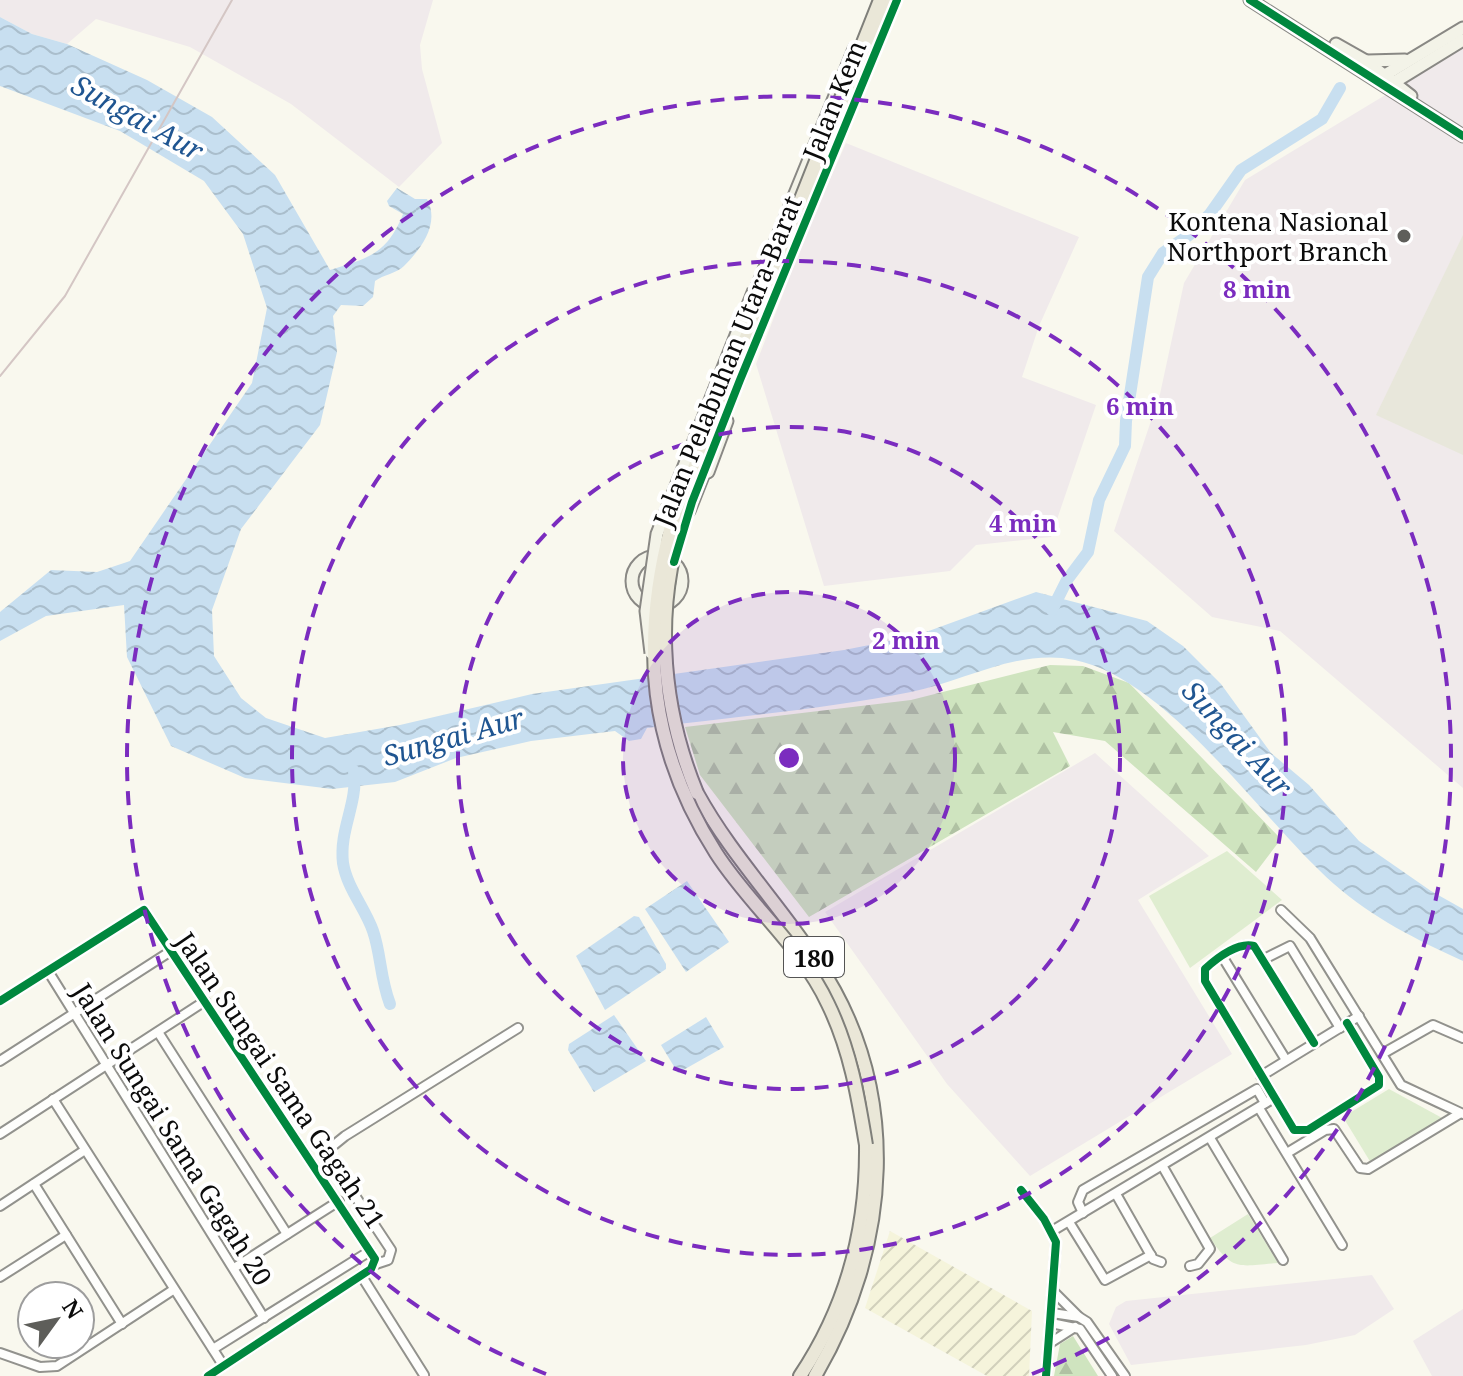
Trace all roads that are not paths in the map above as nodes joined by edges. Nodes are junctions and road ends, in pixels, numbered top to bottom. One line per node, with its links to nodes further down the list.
1 (877, 0): 11 (street, Jalan Kem); 15 (main road, Jalan Pelabuhan Utara-Barat / 180, bridge)
2 (894, 0): 12 (street, Jalan Kem); 15 (main road, Jalan Pelabuhan Utara-Barat / 180, bridge)
3 (1250, 0): 9 (street)
4 (1261, 0): 8 (street)
5 (1463, 28): 7 (street)
6 (1463, 40): 9 (street)
7 (1408, 60): 8 (street); 9 (street)
8 (1366, 61): 9 (street)
9 (1385, 81): 10 (street)
10 (1463, 136)
11 (754, 290): 13 (street, Jalan Kem); 15 (street, Jalan Kem, bridge)
12 (753, 349): 14 (street, Jalan Kem); 15 (street, Jalan Kem, bridge)
13 (658, 555): 14 (street); 14 (street)
14 (674, 562)
15 (658, 659): 40 (main road, Jalan Pelabuhan Utara-Barat / 180, bridge)
16 (1281, 910): 24 (street)
17 (171, 951): 20 (street, Jalan Sungai Sama Gagah 21); 22 (street, Jalan Sungai Sama Gagah 21); 23 (street)
18 (1222, 956): 19 (street); 31 (street); 34 (street)
19 (1264, 959): 25 (street); 29 (street)
20 (48, 971): 21 (street); 23 (street, Jalan Sungai Sama Gagah 20)
21 (0, 1001)
22 (205, 1001): 27 (street); 47 (street, Jalan Sungai Sama Gagah 21)
23 (74, 1014): 32 (street); 33 (street, Jalan Sungai Sama Gagah 20)
24 (1359, 1016): 25 (street); 30 (street)
25 (1343, 1026): 29 (street); 36 (street)
26 (518, 1028): 59 (street)
27 (158, 1032): 33 (street); 52 (street)
28 (1463, 1038): 30 (street)
29 (1314, 1043): 31 (street)
30 (1382, 1054): 37 (street)
31 (1286, 1060): 34 (street)
32 (0, 1061)
33 (105, 1064): 35 (street); 61 (street, Jalan Sungai Sama Gagah 20)
34 (1261, 1076): 36 (street)
35 (53, 1099): 38 (street); 41 (street)
36 (1266, 1103): 39 (street); 42 (street); 49 (street)
37 (1461, 1114): 42 (street)
38 (0, 1134)
39 (1210, 1138): 43 (street); 57 (street)
40 (872, 1144): 78 (main road, Jalan Pelabuhan Utara-Barat / 180); 79 (main road, Jalan Pelabuhan Utara-Barat / 180)
41 (85, 1150): 44 (street); 64 (street)
42 (1287, 1153): 54 (street)
43 (1163, 1167): 46 (street); 60 (street)
44 (34, 1184): 48 (street); 53 (street)
45 (1021, 1190): 51 (street)
46 (1116, 1194): 49 (street); 56 (street)
47 (339, 1201): 52 (street); 55 (street, Jalan Sungai Sama Gagah 21)
48 (0, 1206)
49 (1083, 1213): 50 (street)
50 (1069, 1222): 51 (street); 56 (street)
51 (1052, 1231): 65 (street)
52 (287, 1234): 61 (street)
53 (66, 1235): 63 (street); 70 (street)
54 (1342, 1245)
55 (370, 1251): 59 (street, Jalan Sungai Sama Gagah 21); 68 (street)
56 (1151, 1255): 58 (street)
57 (1283, 1260)
58 (1161, 1262)
59 (376, 1264): 62 (street, Jalan Sungai Sama Gagah 21)
60 (1190, 1266)
61 (234, 1268): 68 (street, Jalan Sungai Sama Gagah 20)
62 (361, 1275): 75 (street, Jalan Sungai Sama Gagah 21); 76 (street)
63 (0, 1277)
64 (173, 1290): 70 (street); 73 (street)
65 (1054, 1292): 66 (street); 67 (street)
66 (1052, 1313): 67 (street); 69 (street)
67 (1079, 1317): 82 (street)
68 (264, 1318): 73 (street)
69 (1051, 1323): 71 (street); 72 (street)
70 (122, 1324): 74 (street)
71 (1076, 1327): 72 (street); 81 (street)
72 (1049, 1343): 80 (street)
73 (213, 1349): 75 (street)
74 (0, 1353)
75 (223, 1365): 77 (street, Jalan Sungai Sama Gagah 21)
76 (424, 1375)
77 (208, 1376)
78 (800, 1376)
79 (815, 1376)
80 (1046, 1376)
81 (1112, 1376)
82 (1125, 1376)

